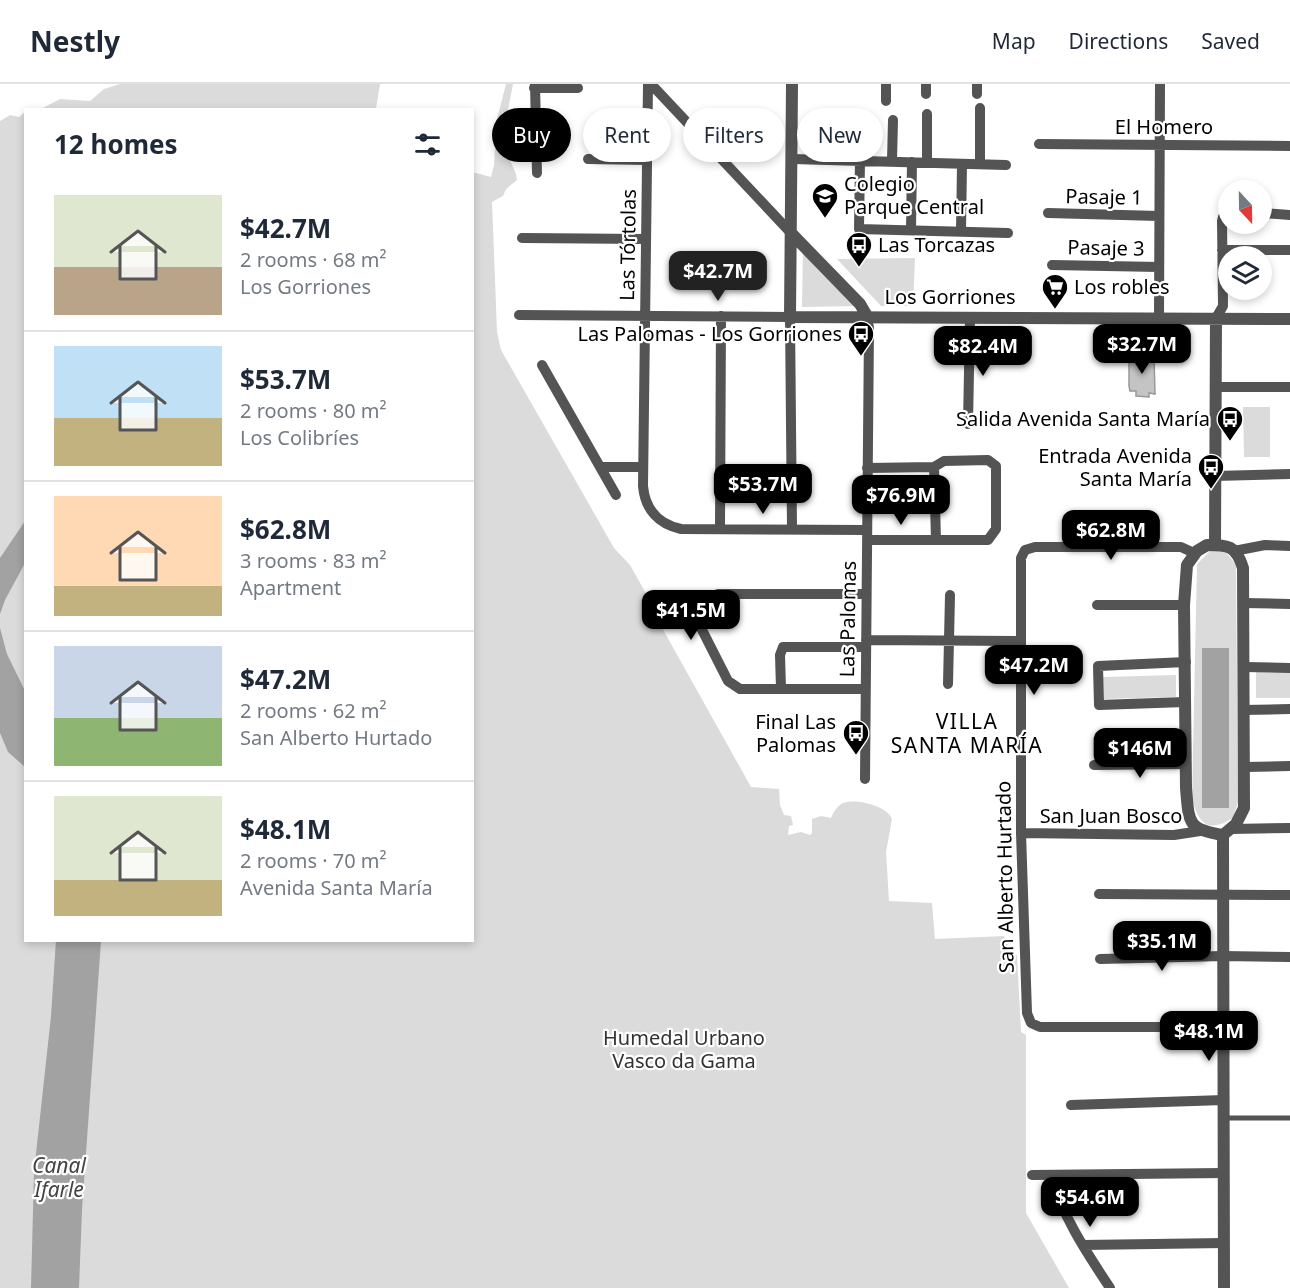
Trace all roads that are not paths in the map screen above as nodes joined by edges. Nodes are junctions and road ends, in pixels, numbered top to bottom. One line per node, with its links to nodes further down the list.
1 (650, 84): 8 (street, Las Tórtolas); 33 (street)
2 (792, 84): 15 (street)
3 (886, 84): 7 (street)
4 (1160, 84): 13 (street)
5 (534, 86): 6 (street); 26 (street)
6 (578, 88)
7 (886, 101)
8 (649, 108)
9 (980, 108): 24 (street)
10 (927, 114): 22 (street)
11 (893, 120): 18 (street)
12 (1039, 144): 13 (street, El Homero)
13 (1160, 144): 14 (street, El Homero); 30 (street)
14 (1290, 146)
15 (792, 159): 16 (street); 33 (street)
16 (797, 159)
17 (883, 161): 18 (street)
18 (892, 161): 21 (street)
19 (647, 162): 36 (street, Las Tórtolas)
20 (860, 162): 31 (street)
21 (912, 162): 22 (street); 31 (street)
22 (927, 163): 23 (street)
23 (962, 164): 24 (street); 32 (street)
24 (980, 164): 25 (street)
25 (1006, 165)
26 (537, 173)
27 (1048, 213): 30 (street, Pasaje 1)
28 (1272, 214): 29 (street)
29 (1290, 215)
30 (1159, 216): 40 (street)
31 (911, 230): 32 (street)
32 (960, 231): 34 (street)
33 (791, 233): 45 (street); 46 (street)
34 (1008, 233)
35 (522, 238): 36 (street)
36 (646, 239): 43 (street, Las Tórtolas)
37 (1272, 250): 38 (street)
38 (1290, 250)
39 (1052, 265): 40 (street, Pasaje 3)
40 (1159, 267): 48 (street)
41 (1223, 300): 49 (street)
42 (519, 315): 43 (street, Los Gorriones)
43 (645, 315): 44 (street, Los Gorriones); 56 (street, Las Tórtolas)
44 (721, 316): 45 (street, Los Gorriones); 62 (street)
45 (790, 316): 46 (street, Los Gorriones); 63 (street)
46 (867, 316): 47 (street, Los Gorriones); 58 (street, Las Palomas)
47 (970, 317): 48 (street, Los Gorriones); 54 (street)
48 (1159, 318): 49 (street, Los Gorriones)
49 (1216, 318): 50 (street, Los Gorriones); 52 (street)
50 (1290, 319)
51 (542, 365): 55 (street)
52 (1216, 387): 53 (street); 60 (street)
53 (1290, 387)
54 (968, 424)
55 (600, 467): 56 (street); 61 (street)
56 (644, 467): 62 (street, Las Tórtolas)
57 (934, 467): 58 (street); 65 (street); 65 (street)
58 (867, 468): 64 (street, Las Palomas)
59 (1290, 474): 60 (street)
60 (1215, 476): 66 (street)
61 (616, 495)
62 (720, 528): 63 (street)
63 (792, 529): 64 (street)
64 (867, 535): 65 (street); 70 (street, Las Palomas)
65 (936, 540)
66 (1215, 545): 68 (street); 69 (street)
67 (1290, 546): 68 (street)
68 (1234, 551): 72 (street)
69 (1194, 553): 75 (street); 77 (street, San Alberto Hurtado)
70 (866, 594): 78 (street, Las Palomas); 83 (street)
71 (950, 595): 76 (street)
72 (1244, 603): 73 (street); 80 (street)
73 (1290, 604)
74 (1097, 605): 75 (street)
75 (1184, 605): 79 (street)
76 (949, 641): 77 (street); 78 (street); 82 (street)
77 (1020, 641): 96 (street, San Alberto Hurtado)
78 (866, 644): 83 (street); 84 (street, Las Palomas)
79 (1186, 662): 85 (street); 85 (street)
80 (1244, 667): 81 (street); 87 (street)
81 (1290, 668)
82 (948, 684)
83 (781, 688): 84 (street)
84 (865, 689): 92 (street, Las Palomas)
85 (1185, 702): 88 (street)
86 (1290, 709): 87 (street)
87 (1243, 710): 91 (street)
88 (1186, 764): 89 (street); 94 (street)
89 (1094, 765)
90 (1290, 766): 91 (street)
91 (1245, 767): 95 (street)
92 (865, 779)
93 (1290, 828): 95 (street)
94 (1200, 831): 95 (street); 96 (street, San Juan Bosco)
95 (1227, 832): 98 (street)
96 (1021, 833): 103 (street, San Alberto Hurtado)
97 (1099, 894): 98 (street)
98 (1223, 894): 99 (street); 100 (street)
99 (1290, 895)
100 (1224, 956): 101 (street); 102 (street); 103 (street)
101 (1290, 957)
102 (1100, 960)
103 (1224, 1027): 104 (street)
104 (1224, 1100): 105 (street); 106 (street)
105 (1071, 1105)
106 (1224, 1118): 107 (lane); 108 (street)
107 (1290, 1118)
108 (1224, 1173): 110 (street); 111 (street)
109 (1032, 1175): 110 (street)
110 (1051, 1175): 112 (street)
111 (1224, 1243): 112 (street); 114 (street)
112 (1083, 1245): 113 (street)
113 (1110, 1288)
114 (1224, 1288)

